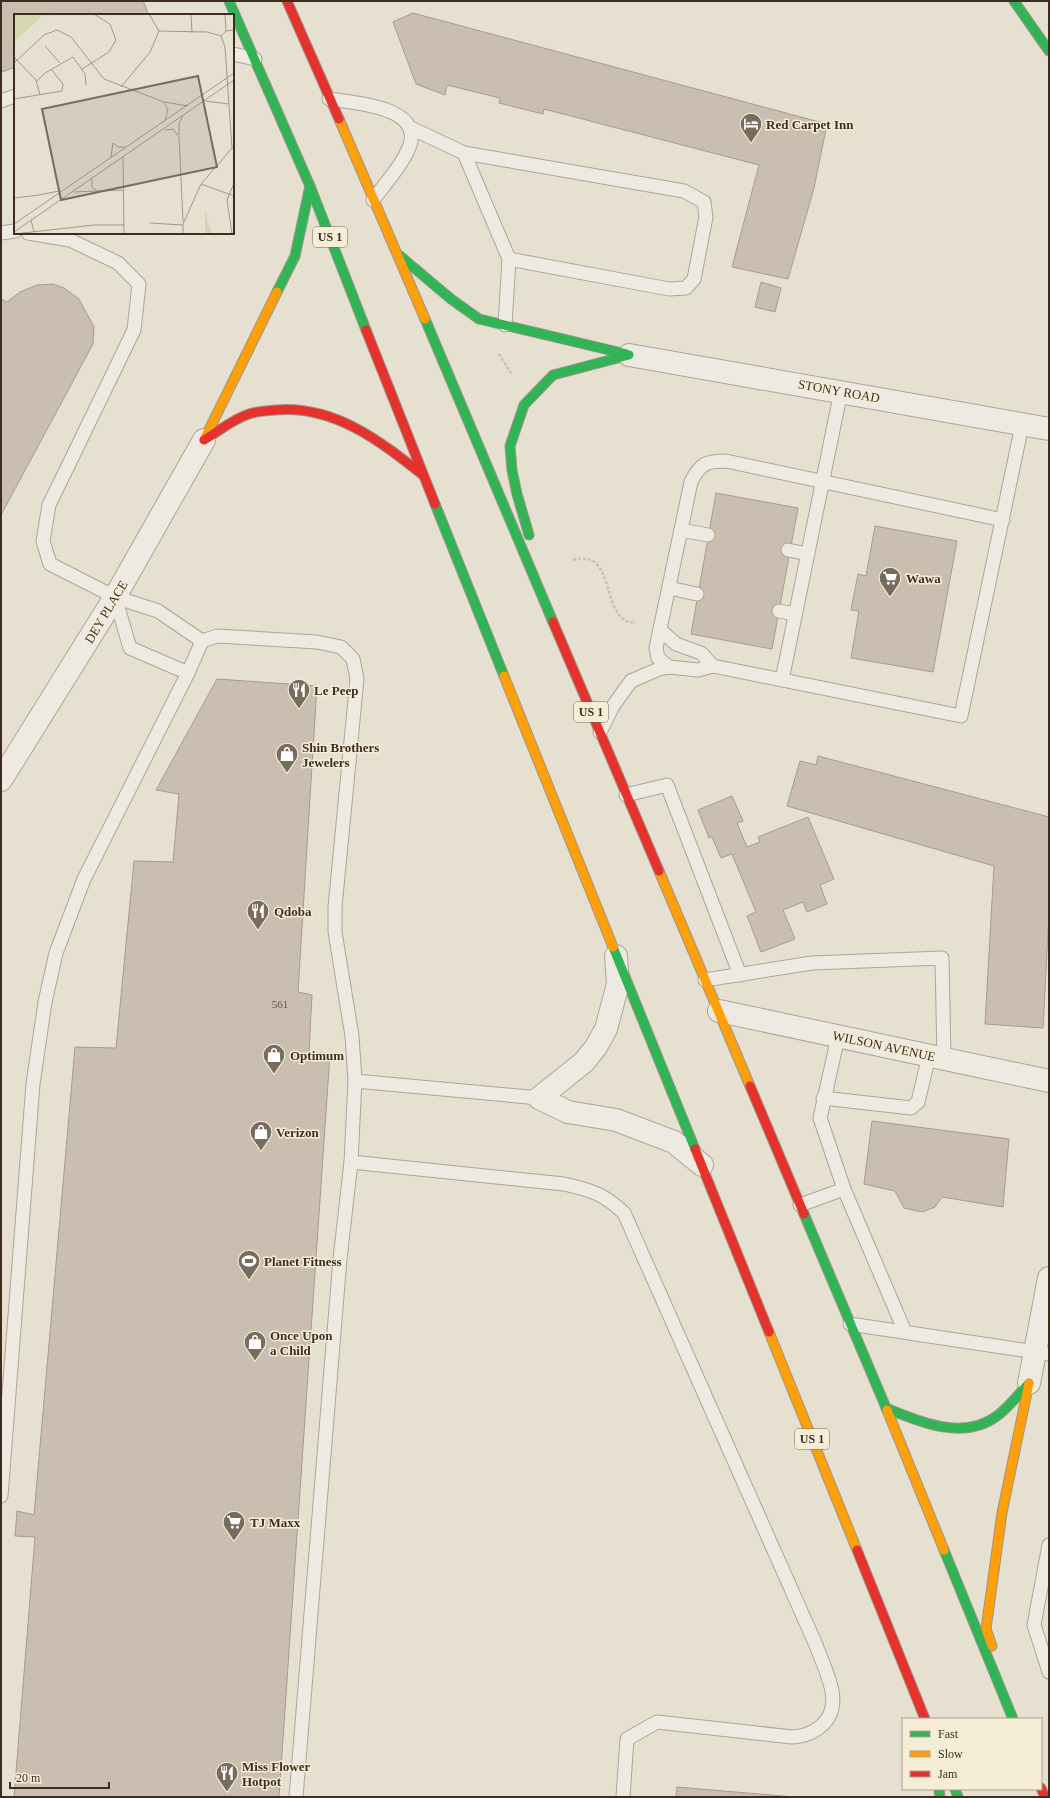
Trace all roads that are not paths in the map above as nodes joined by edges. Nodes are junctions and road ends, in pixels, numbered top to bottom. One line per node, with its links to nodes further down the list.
1 (229, 1): 6 (main road, US 1)
2 (287, 1): 8 (main road, US 1)
3 (1014, 1): 4 (main road)
4 (1049, 51)
5 (234, 54): 6 (lane)
6 (254, 59): 12 (main road, US 1)
7 (14, 96): 9 (lane)
8 (329, 99): 10 (lane); 13 (main road, US 1)
9 (1, 101)
10 (411, 128): 11 (lane); 13 (lane)
11 (464, 153): 18 (lane); 18 (lane)
12 (310, 186): 24 (main road); 25 (main road, US 1)
13 (374, 200): 17 (main road, US 1)
14 (14, 231): 15 (lane)
15 (1, 233)
16 (34, 234): 34 (lane)
17 (397, 253): 19 (main road); 38 (main road, US 1)
18 (509, 259): 19 (lane)
19 (505, 325): 20 (main road)
20 (629, 355): 21 (street, STONY ROAD); 38 (main road)
21 (841, 391): 22 (street, STONY ROAD); 26 (lane)
22 (1022, 425): 23 (street, STONY ROAD); 27 (lane)
23 (1049, 429)
24 (204, 440): 25 (main road); 34 (street, DEY PLACE)
25 (423, 475): 47 (main road, US 1)
26 (822, 482): 27 (lane); 28 (lane); 31 (lane)
27 (1003, 520): 43 (lane)
28 (681, 530): 29 (lane); 32 (lane)
29 (708, 535)
30 (788, 550): 31 (lane)
31 (808, 554): 36 (lane)
32 (669, 588): 33 (lane); 37 (lane)
33 (697, 594)
34 (115, 597): 39 (lane); 42 (lane); 45 (street, DEY PLACE)
35 (779, 611): 36 (lane)
36 (795, 614): 43 (lane)
37 (660, 630): 40 (lane); 41 (lane)
38 (558, 634): 44 (main road, US 1)
39 (202, 641): 42 (lane); 53 (lane)
40 (713, 666): 41 (lane); 43 (lane)
41 (669, 667): 44 (lane)
42 (188, 673): 67 (lane)
43 (782, 680)
44 (600, 732): 46 (main road, US 1)
45 (1, 780)
46 (626, 795): 48 (lane); 49 (main road, US 1)
47 (616, 952): 55 (street); 58 (main road, US 1)
48 (740, 975): 49 (lane); 52 (lane)
49 (706, 980): 50 (main road, US 1)
50 (719, 1011): 51 (street, WILSON AVENUE); 60 (main road, US 1)
51 (838, 1037): 52 (street, WILSON AVENUE); 56 (lane)
52 (936, 1057): 54 (street, WILSON AVENUE); 56 (lane)
53 (355, 1081): 55 (lane); 57 (lane)
54 (1049, 1081)
55 (539, 1098): 58 (street)
56 (823, 1098): 59 (lane)
57 (351, 1162): 73 (lane); 74 (lane)
58 (702, 1165): 70 (main road, US 1)
59 (844, 1189): 60 (lane); 63 (lane)
60 (800, 1205): 62 (main road, US 1)
61 (1049, 1278): 64 (street)
62 (850, 1324): 63 (lane); 66 (main road, US 1)
63 (905, 1332): 64 (lane)
64 (1042, 1353): 65 (street)
65 (1030, 1383): 66 (main road); 72 (main road)
66 (886, 1408): 71 (main road, US 1)
67 (1, 1496)
68 (1049, 1545): 69 (lane)
69 (1049, 1672)
70 (924, 1717)
71 (1013, 1718)
72 (1016, 1718)
73 (296, 1797)
74 (623, 1797)

